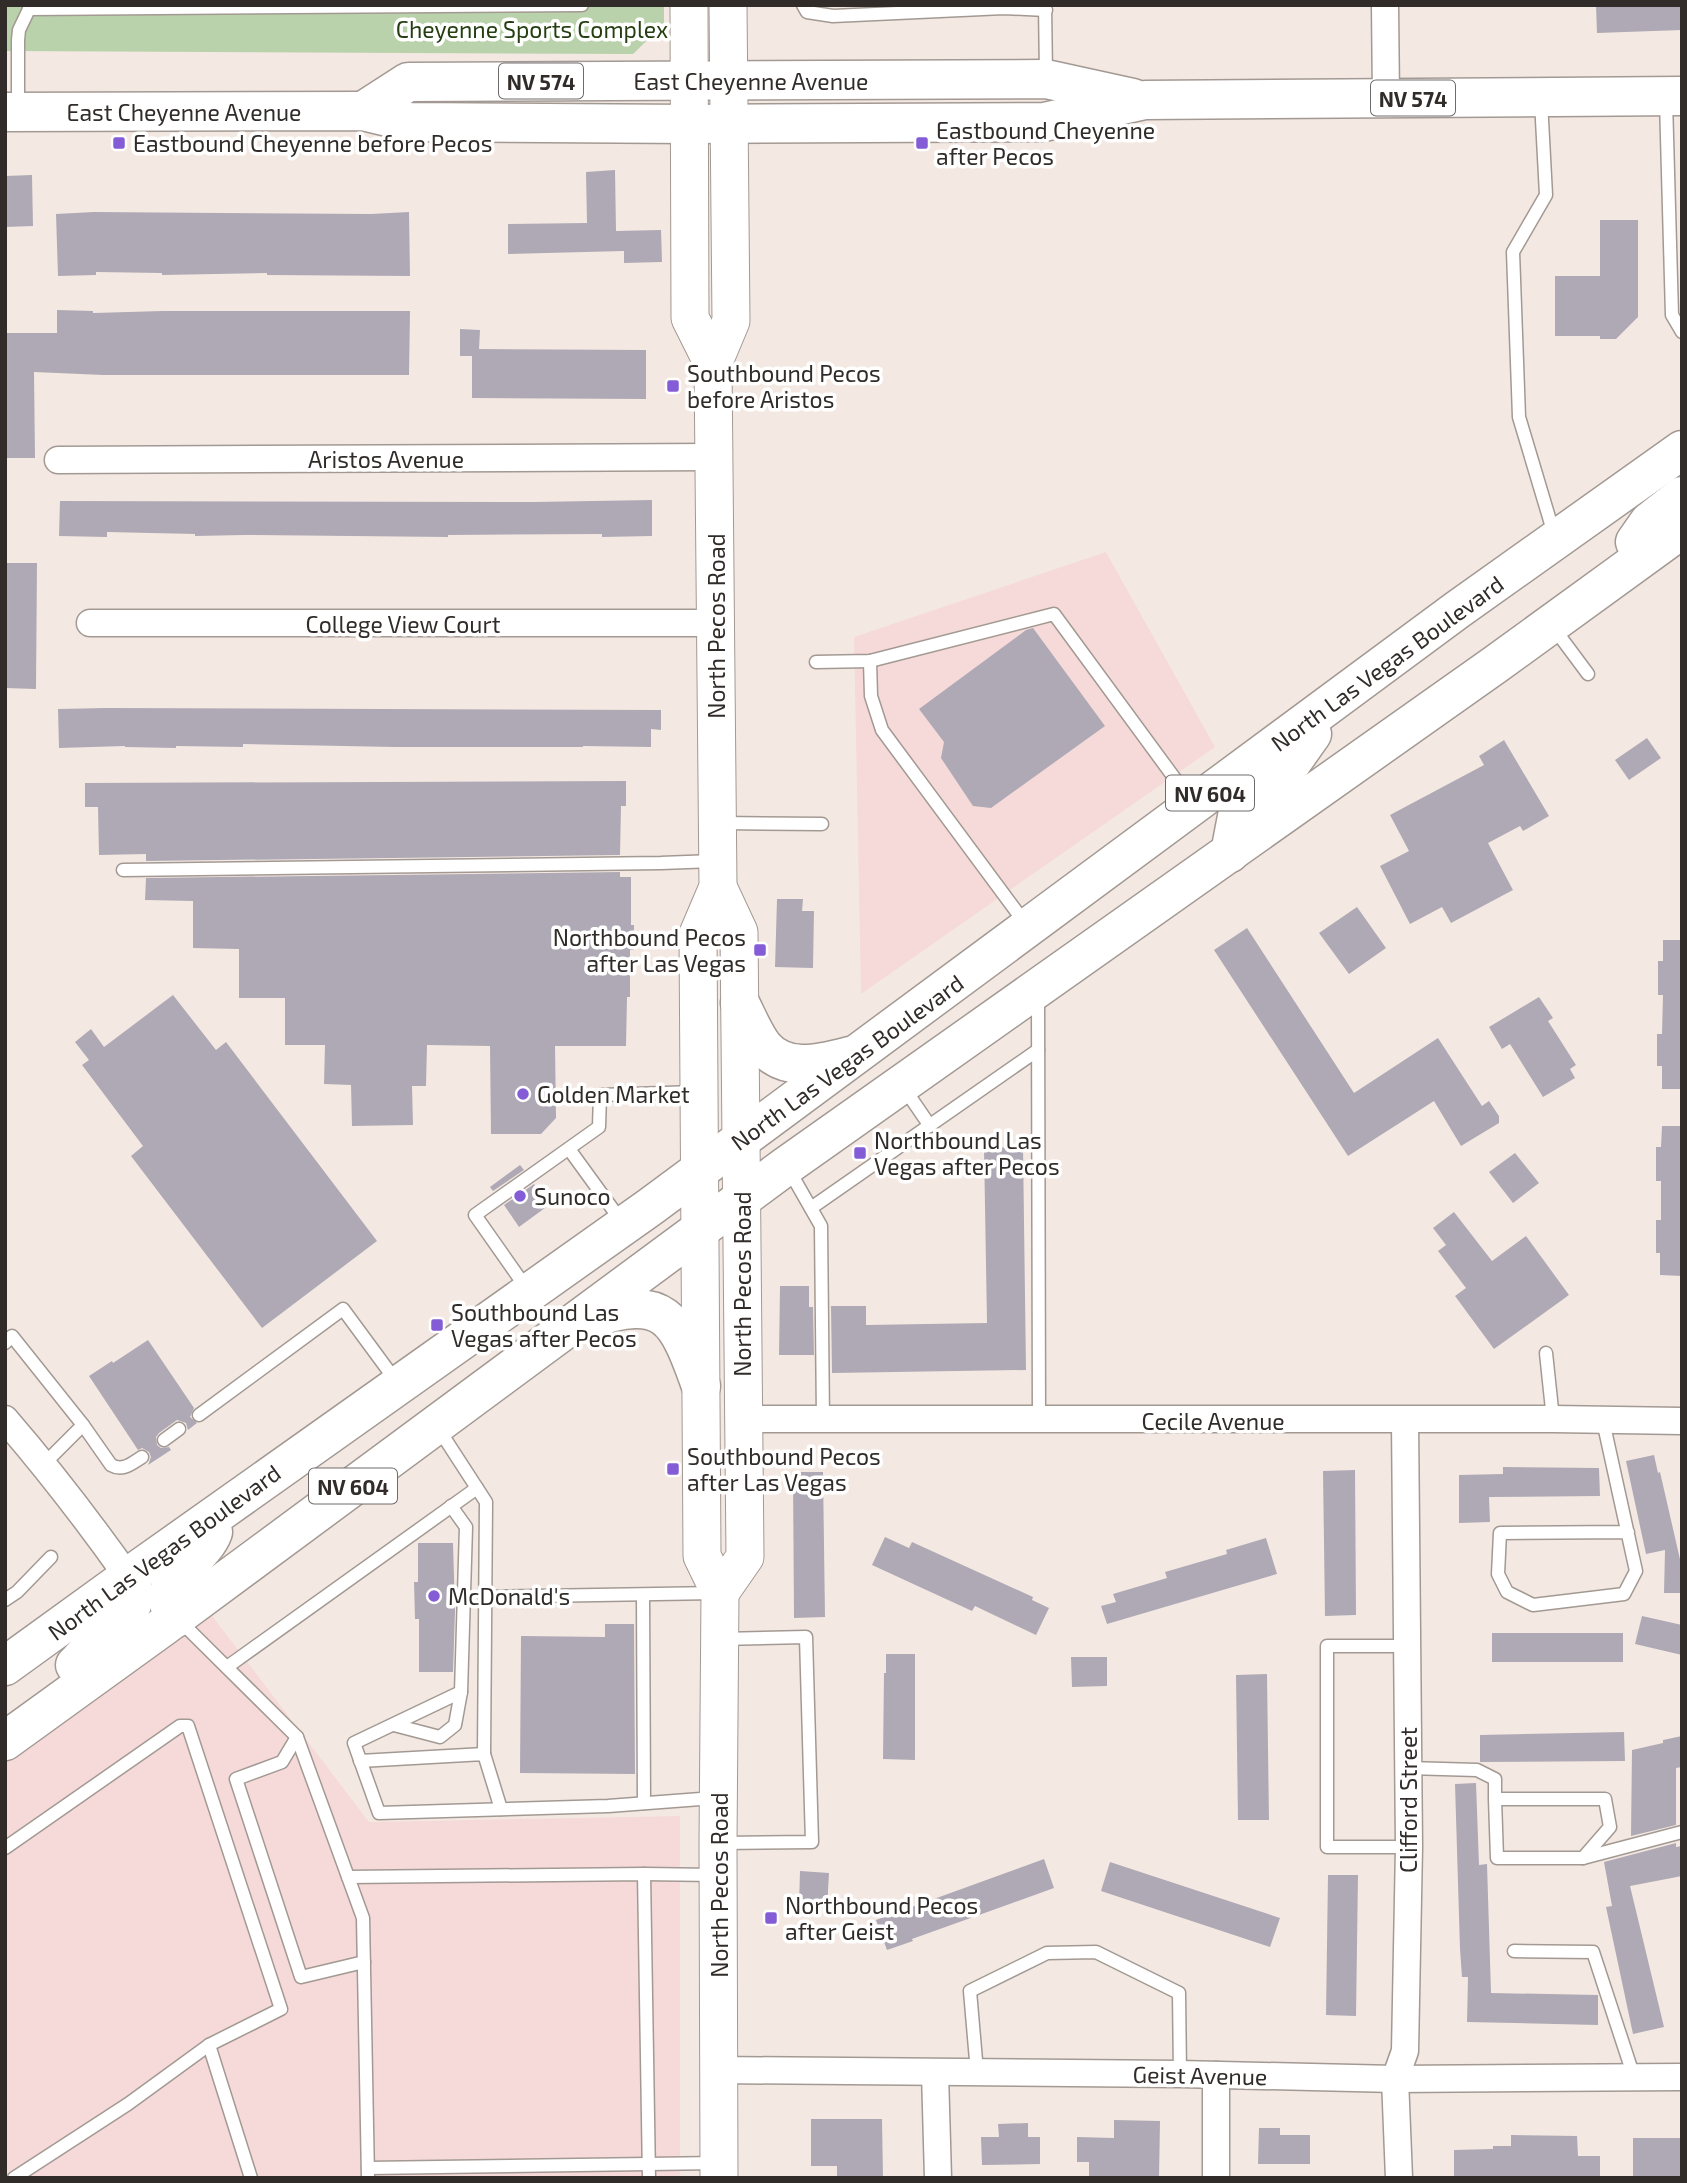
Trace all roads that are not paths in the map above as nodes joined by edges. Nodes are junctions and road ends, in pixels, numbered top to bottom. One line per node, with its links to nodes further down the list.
1 (582, 5): 6 (lane)
2 (689, 5): 15 (main road, North Pecos Road)
3 (728, 5): 16 (main road, North Pecos Road)
4 (803, 5): 12 (lane)
5 (1385, 5): 19 (street)
6 (30, 7): 22 (lane)
7 (974, 7): 9 (lane); 10 (lane)
8 (928, 8): 9 (lane); 11 (lane)
9 (952, 8)
10 (1045, 8): 14 (lane)
11 (898, 9): 13 (lane)
12 (843, 10): 13 (lane)
13 (869, 10)
14 (1046, 79): 16 (main road, East Cheyenne Avenue / NV 574); 20 (main road, East Cheyenne Avenue / NV 574)
15 (690, 81): 16 (main road, East Cheyenne Avenue / NV 574); 21 (main road, East Cheyenne Avenue / NV 574); 23 (main road, North Pecos Road)
16 (729, 81): 24 (main road, North Pecos Road)
17 (1674, 96): 18 (main road, East Cheyenne Avenue / NV 574); 25 (lane)
18 (1541, 97): 19 (main road, East Cheyenne Avenue / NV 574); 32 (lane)
19 (1386, 99): 20 (main road, East Cheyenne Avenue / NV 574)
20 (1145, 100): 24 (main road, East Cheyenne Avenue / NV 574)
21 (363, 111): 22 (main road, East Cheyenne Avenue / NV 574); 23 (main road, East Cheyenne Avenue / NV 574)
22 (11, 112)
23 (690, 124): 24 (main road, East Cheyenne Avenue / NV 574); 26 (main road, North Pecos Road)
24 (729, 124): 26 (main road, North Pecos Road)
25 (1682, 332)
26 (713, 365): 28 (main road, North Pecos Road)
27 (1682, 450): 32 (main road, North Las Vegas Boulevard / NV 604)
28 (714, 457): 29 (street, Aristos Avenue); 35 (main road, North Pecos Road)
29 (58, 460)
30 (1682, 496): 33 (main road)
31 (1679, 537): 33 (main road, NV 604)
32 (1556, 539): 40 (main road, North Las Vegas Boulevard / NV 604)
33 (1612, 579): 36 (main road, NV 604)
34 (90, 623): 35 (street, College View Court)
35 (716, 623): 42 (main road, North Pecos Road)
36 (1551, 624): 39 (lane); 44 (main road, NV 604)
37 (870, 661): 38 (lane); 41 (lane); 47 (lane)
38 (816, 662)
39 (1588, 674)
40 (1332, 703): 41 (main road, North Las Vegas Boulevard / NV 604); 44 (main road)
41 (1194, 805): 47 (main road, North Las Vegas Boulevard / NV 604); 48 (main road)
42 (717, 823): 43 (lane); 46 (main road, North Pecos Road)
43 (822, 824)
44 (1230, 852): 48 (main road, NV 604)
45 (123, 870): 46 (lane)
46 (718, 874): 50 (main road, North Pecos Road); 54 (main road, North Pecos Road)
47 (1028, 928): 52 (main road, North Las Vegas Boulevard / NV 604)
48 (1095, 948): 49 (main road, NV 604)
49 (1038, 988): 51 (lane); 53 (main road, NV 604)
50 (740, 1003): 52 (main road); 56 (main road, North Pecos Road)
51 (1038, 1050): 55 (lane); 75 (lane)
52 (859, 1053): 56 (main road, North Las Vegas Boulevard / NV 604)
53 (902, 1084): 55 (lane); 58 (main road, NV 604)
54 (699, 1091): 57 (lane); 59 (main road, North Pecos Road)
55 (930, 1126): 61 (lane)
56 (741, 1140): 59 (main road, North Las Vegas Boulevard / NV 604); 60 (main road, North Pecos Road)
57 (569, 1149): 62 (lane); 64 (lane)
58 (786, 1166): 60 (main road, NV 604); 61 (lane)
59 (699, 1171): 62 (main road, North Las Vegas Boulevard / NV 604); 63 (main road, North Pecos Road)
60 (742, 1198): 63 (main road, NV 604); 72 (main road, North Pecos Road)
61 (811, 1208): 74 (lane)
62 (624, 1224): 64 (main road, North Las Vegas Boulevard / NV 604)
63 (699, 1229): 65 (main road, NV 604); 69 (main road, North Pecos Road)
64 (529, 1292): 68 (main road, North Las Vegas Boulevard / NV 604)
65 (565, 1328): 69 (main road); 80 (main road, NV 604)
66 (5, 1343): 79 (lane)
67 (1546, 1353): 73 (lane)
68 (398, 1384): 70 (lane); 87 (main road, North Las Vegas Boulevard / NV 604)
69 (701, 1386): 91 (main road, North Pecos Road)
70 (199, 1415)
71 (5, 1419): 84 (street)
72 (743, 1419): 74 (street, Cecile Avenue); 91 (main road, North Pecos Road)
73 (1553, 1419): 76 (street, Cecile Avenue); 77 (street, Cecile Avenue)
74 (823, 1420): 75 (street, Cecile Avenue)
75 (1040, 1420): 76 (street, Cecile Avenue)
76 (1405, 1421): 97 (street, Clifford Street)
77 (1603, 1421): 78 (street, Cecile Avenue); 88 (lane)
78 (1682, 1421)
79 (83, 1425): 83 (lane); 84 (lane)
80 (435, 1425): 85 (lane); 95 (main road, NV 604)
81 (179, 1429): 82 (lane)
82 (164, 1440)
83 (142, 1457)
84 (44, 1464): 90 (street)
85 (477, 1488): 86 (lane); 93 (lane)
86 (451, 1506): 99 (lane); 100 (lane)
87 (213, 1516): 90 (main road, North Las Vegas Boulevard / NV 604); 95 (main road)
88 (1628, 1532): 88 (lane)
89 (51, 1557): 94 (lane)
90 (128, 1577): 98 (main road, North Las Vegas Boulevard / NV 604); 101 (main road)
91 (720, 1593): 92 (lane); 96 (main road, North Pecos Road)
92 (643, 1595): 93 (lane); 110 (lane)
93 (485, 1597): 105 (lane)
94 (5, 1600)
95 (176, 1618): 99 (lane); 101 (main road, NV 604)
96 (719, 1639): 108 (main road, North Pecos Road); 116 (lane)
97 (1407, 1646): 107 (street, Clifford Street); 113 (lane)
98 (5, 1666)
99 (227, 1667): 103 (lane)
100 (461, 1692): 102 (lane); 102 (lane)
101 (59, 1702): 104 (main road, NV 604)
102 (394, 1724): 106 (lane)
103 (297, 1737): 118 (lane); 120 (lane)
104 (5, 1741)
105 (484, 1754): 106 (lane); 111 (lane)
106 (360, 1760): 111 (lane)
107 (1408, 1768): 109 (lane); 113 (street, Clifford Street)
108 (718, 1798): 110 (lane); 116 (main road, North Pecos Road)
109 (1495, 1799): 115 (lane); 115 (lane)
110 (644, 1803): 111 (lane)
111 (501, 1809)
112 (1682, 1832): 115 (lane)
113 (1409, 1847): 129 (street, Clifford Street)
114 (5, 1848): 121 (lane)
115 (1583, 1858)
116 (718, 1859): 117 (lane); 122 (main road, North Pecos Road)
117 (644, 1874): 118 (lane); 130 (lane)
118 (348, 1877): 120 (lane)
119 (1514, 1951): 127 (lane)
120 (364, 1962): 132 (lane)
121 (209, 2045): 133 (lane); 134 (lane)
122 (719, 2070): 124 (street, Geist Avenue); 131 (main road, North Pecos Road)
123 (977, 2072): 124 (street, Geist Avenue); 125 (street, Geist Avenue); 125 (lane)
124 (935, 2073): 136 (street)
125 (1180, 2074): 126 (street, Geist Avenue)
126 (1216, 2076): 129 (street, Geist Avenue); 137 (street)
127 (1634, 2077): 128 (street, Geist Avenue); 129 (street, Geist Avenue)
128 (1682, 2077)
129 (1395, 2079): 138 (street, Clifford Street)
130 (648, 2164): 131 (lane); 132 (lane); 135 (lane)
131 (719, 2171)
132 (368, 2173)
133 (14, 2178)
134 (251, 2178)
135 (649, 2178)
136 (938, 2178)
137 (1216, 2178)
138 (1399, 2178)

